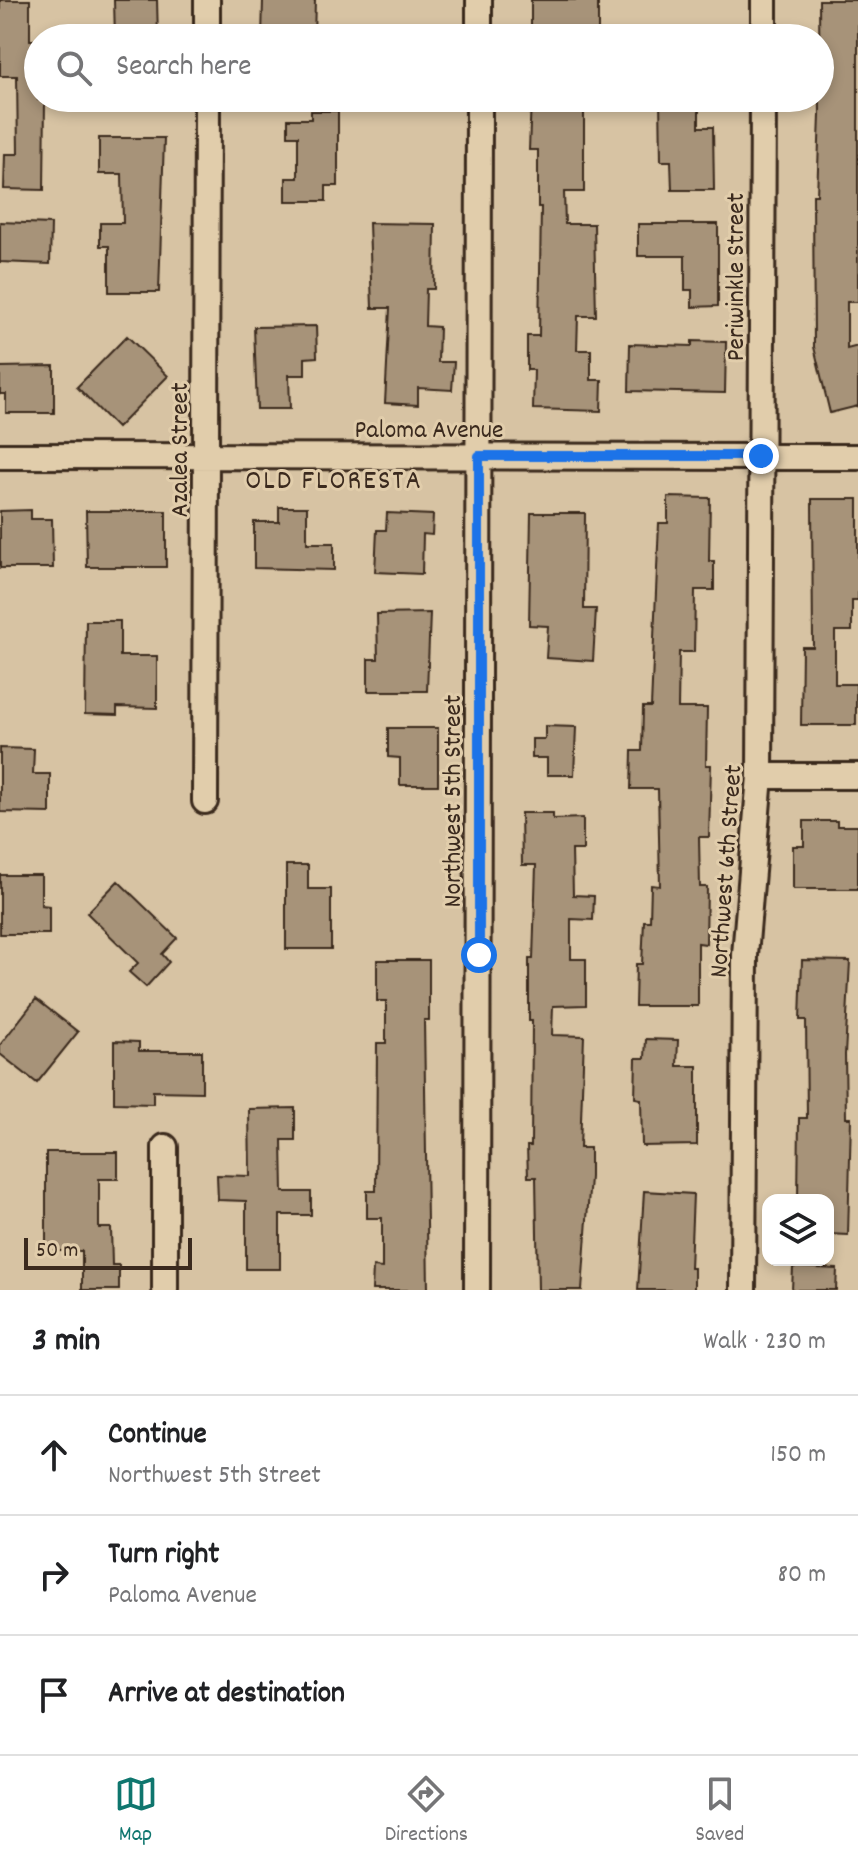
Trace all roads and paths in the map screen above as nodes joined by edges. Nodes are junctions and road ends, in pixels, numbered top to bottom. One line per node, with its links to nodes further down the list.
1 (207, 0): 4 (street)
2 (479, 0): 5 (street)
3 (764, 0): 6 (street)
4 (207, 24)
5 (479, 24)
6 (764, 24)
7 (207, 112): 11 (street, Azalea Street)
8 (479, 112): 12 (street, Northwest 5th Street)
9 (763, 112): 13 (street, Periwinkle Street)
10 (0, 456): 11 (street, Paloma Avenue)
11 (206, 456): 12 (street, Paloma Avenue); 17 (street, Azalea Street)
12 (479, 456): 13 (street, Paloma Avenue); 20 (street, Northwest 5th Street)
13 (761, 456): 14 (street, Paloma Avenue); 15 (street, Northwest 6th Street)
14 (858, 457)
15 (760, 776): 16 (street); 21 (street, Northwest 6th Street)
16 (858, 776)
17 (205, 801)
18 (165, 1147): 19 (street)
19 (165, 1290)
20 (477, 1290)
21 (743, 1290)

